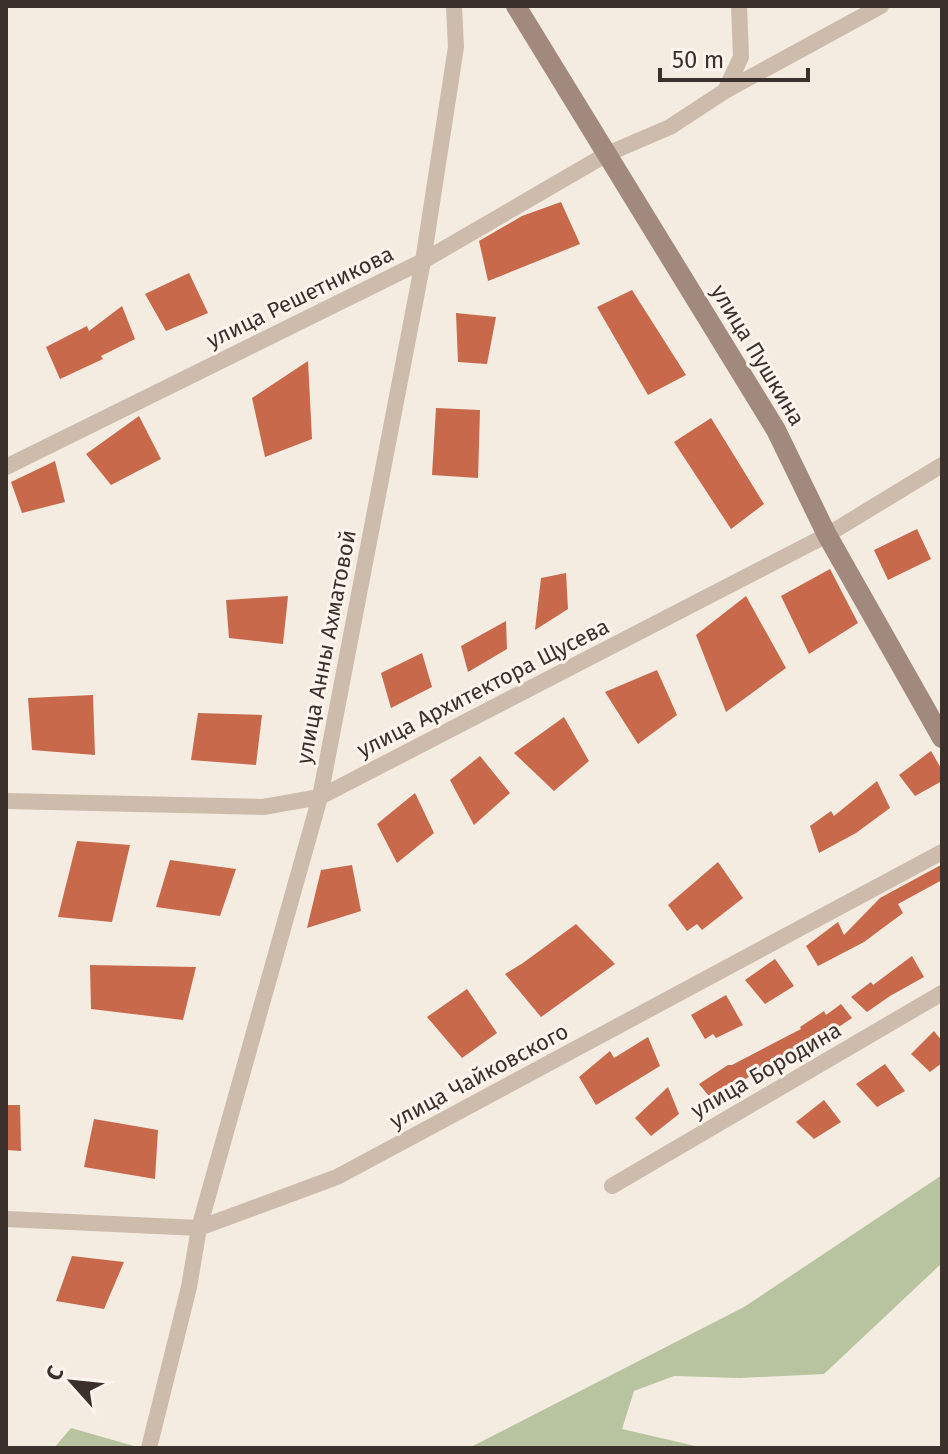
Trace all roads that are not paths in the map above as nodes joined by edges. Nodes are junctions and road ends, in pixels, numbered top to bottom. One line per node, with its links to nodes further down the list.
1 (454, 6): 7 (street, улица Анны Ахматовой)
2 (516, 6): 6 (street, улица Пушкина)
3 (739, 6): 5 (street)
4 (881, 6): 5 (street)
5 (725, 91): 6 (street, улица Решетникова)
6 (607, 154): 7 (street, улица Решетникова); 10 (street, улица Пушкина)
7 (423, 261): 9 (street, улица Решетникова); 12 (street, улица Анны Ахматовой)
8 (942, 465): 10 (street, улица Архитектора Щусева)
9 (6, 467)
10 (827, 535): 11 (street, улица Пушкина); 12 (street, улица Архитектора Щусева)
11 (942, 738)
12 (320, 797): 13 (street, улица Архитектора Щусева); 18 (street, улица Анны Ахматовой)
13 (6, 801)
14 (942, 852): 18 (street, улица Чайковского)
15 (942, 993): 16 (street, улица Бородина)
16 (612, 1186)
17 (6, 1219): 18 (street, улица Чайковского)
18 (199, 1228): 19 (street, улица Анны Ахматовой)
19 (149, 1448)

